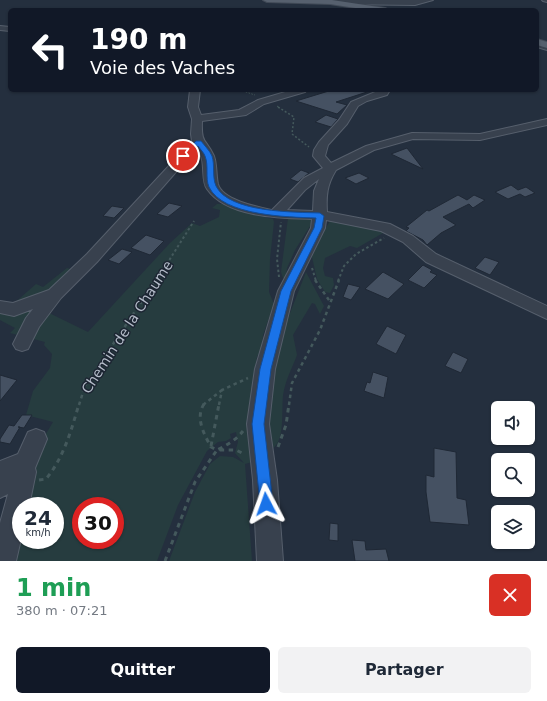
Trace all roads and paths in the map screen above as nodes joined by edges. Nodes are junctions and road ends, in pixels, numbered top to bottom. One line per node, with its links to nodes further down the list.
1 (267, 0): 3 (main road)
2 (430, 0): 3 (street)
3 (330, 2): 4 (main road)
4 (371, 8)
5 (195, 92): 10 (street)
6 (246, 92): 9 (path)
7 (295, 92): 9 (street)
8 (384, 92): 13 (street)
9 (268, 100): 10 (street); 13 (path)
10 (197, 119): 12 (street)
11 (547, 122): 14 (street)
12 (198, 142): 15 (street); 21 (street)
13 (320, 152): 14 (street)
14 (330, 169): 15 (street); 16 (street)
15 (279, 214): 16 (street); 20 (path)
16 (320, 216): 18 (street); 19 (street)
17 (194, 221): 34 (path, Chemin de la Chaume)
18 (394, 233): 22 (path); 24 (street)
19 (306, 253): 20 (street); 22 (path)
20 (286, 291): 37 (street)
21 (56, 294): 23 (street); 25 (street)
22 (331, 304): 32 (path)
23 (0, 307)
24 (547, 313)
25 (22, 344)
26 (254, 375): 27 (path)
27 (222, 390): 30 (path); 30 (path)
28 (245, 428): 31 (path)
29 (36, 439): 34 (street)
30 (211, 447): 31 (path)
31 (217, 450): 33 (path); 36 (path)
32 (277, 450)
33 (244, 454)
34 (15, 479): 35 (street)
35 (2, 551)
36 (165, 561)
37 (270, 561)

